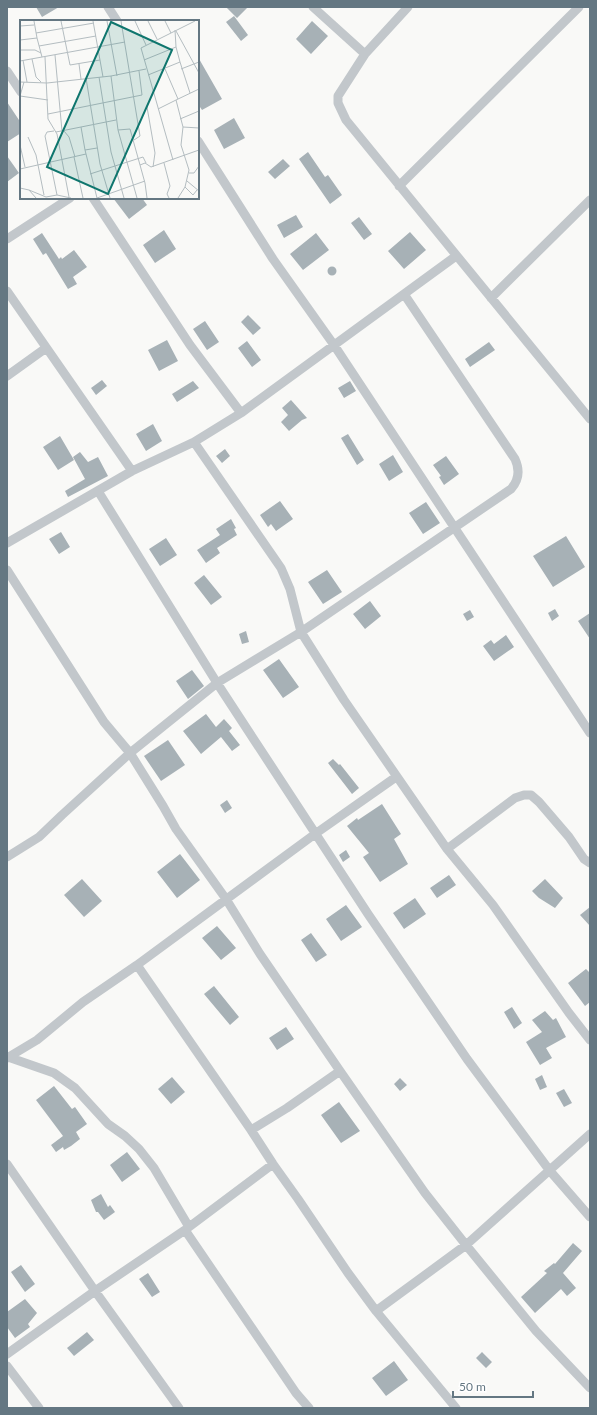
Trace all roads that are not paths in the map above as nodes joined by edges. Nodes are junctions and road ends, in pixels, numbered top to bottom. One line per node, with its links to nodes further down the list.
1 (108, 7): 5 (street)
2 (313, 7): 6 (street)
3 (408, 7): 6 (street)
4 (579, 7): 10 (street)
5 (116, 20)
6 (365, 54): 10 (street)
7 (7, 71): 8 (street)
8 (20, 90)
9 (199, 143): 19 (street)
10 (399, 186): 15 (street)
11 (68, 199): 14 (street)
12 (94, 199): 22 (street)
13 (590, 200): 18 (street)
14 (7, 239)
15 (456, 256): 17 (street); 18 (street)
16 (7, 291): 20 (street)
17 (404, 294): 19 (street); 27 (street)
18 (491, 298): 23 (street)
19 (334, 345): 22 (street); 27 (street)
20 (46, 348): 21 (street); 25 (street)
21 (7, 376)
22 (241, 413): 24 (street)
23 (590, 419)
24 (194, 442): 25 (street); 30 (street)
25 (132, 471): 26 (street)
26 (98, 492): 28 (street); 31 (street)
27 (455, 527): 30 (street); 32 (street)
28 (7, 543)
29 (7, 570): 33 (street)
30 (301, 632): 31 (street); 34 (street)
31 (217, 683): 33 (street); 35 (street)
32 (590, 733)
33 (130, 754): 37 (street); 39 (street)
34 (396, 777): 35 (street); 36 (street)
35 (315, 834): 39 (street); 48 (street)
36 (447, 849): 38 (street); 41 (street)
37 (7, 857)
38 (590, 863)
39 (226, 899): 40 (street); 43 (street)
40 (137, 965): 42 (street); 44 (street)
41 (590, 1040)
42 (8, 1058): 50 (street)
43 (340, 1071): 44 (street); 51 (street)
44 (251, 1130): 47 (street)
45 (590, 1134): 48 (street)
46 (7, 1164): 52 (street)
47 (272, 1164): 50 (street); 53 (street)
48 (550, 1171): 49 (street); 51 (street)
49 (590, 1217)
50 (187, 1229): 52 (street); 59 (street)
51 (466, 1245): 53 (street); 56 (street)
52 (95, 1291): 54 (street); 58 (street)
53 (376, 1311): 60 (street)
54 (7, 1354)
55 (7, 1366): 57 (street)
56 (590, 1388)
57 (39, 1408)
58 (179, 1408)
59 (309, 1408)
60 (456, 1408)

